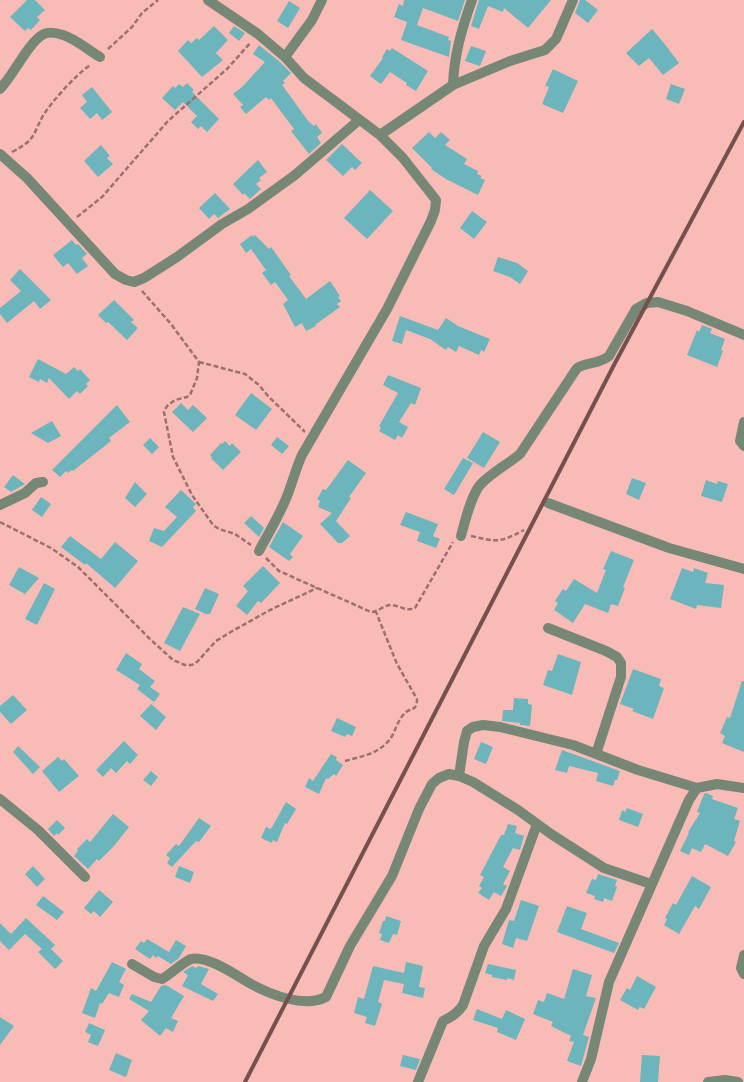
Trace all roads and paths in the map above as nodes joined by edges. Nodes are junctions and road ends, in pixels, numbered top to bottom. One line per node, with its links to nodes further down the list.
1 (158, 0): 7 (path)
2 (208, 0): 6 (street)
3 (322, 0): 8 (street)
4 (472, 0): 9 (street)
5 (573, 0): 9 (street)
6 (258, 34): 8 (street); 14 (path)
7 (100, 57): 10 (street); 13 (path)
8 (285, 57): 11 (street)
9 (453, 85): 12 (street)
10 (0, 89)
11 (359, 120): 12 (street); 14 (street)
12 (380, 135): 18 (street)
13 (1, 156): 14 (street)
14 (68, 223)
15 (744, 335): 24 (street)
16 (199, 362): 18 (path)
17 (744, 422): 19 (street)
18 (312, 438): 25 (street)
19 (744, 446)
20 (43, 482): 22 (street)
21 (548, 503): 26 (street)
22 (0, 505)
23 (0, 522): 27 (path)
24 (461, 536)
25 (259, 551)
26 (744, 570)
27 (316, 588)
28 (376, 612): 31 (path)
29 (548, 628): 30 (street)
30 (596, 754): 32 (street); 33 (street)
31 (345, 761)
32 (459, 776): 36 (street); 40 (street)
33 (697, 788): 34 (street); 38 (street)
34 (744, 788)
35 (0, 799): 37 (street)
36 (537, 824): 38 (street); 42 (street)
37 (85, 877)
38 (651, 884): 43 (street)
39 (744, 955): 41 (street)
40 (132, 964)
41 (744, 974)
42 (418, 1082)
43 (582, 1082)
44 (708, 1082): 45 (street)
45 (738, 1082)

